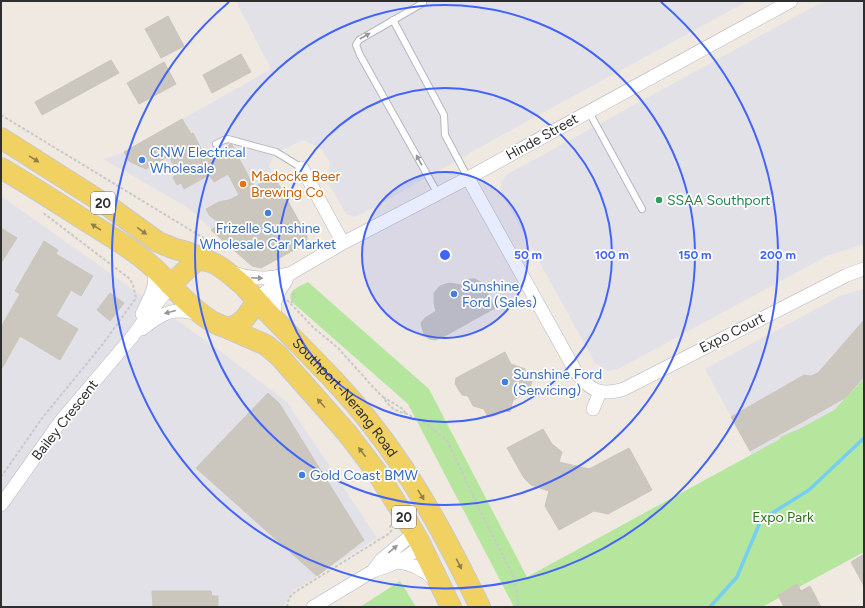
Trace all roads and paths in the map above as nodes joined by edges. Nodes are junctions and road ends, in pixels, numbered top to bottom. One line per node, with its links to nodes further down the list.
1 (791, 1): 4 (street, Hinde Street)
2 (423, 3): 3 (lane)
3 (393, 20): 10 (lane); 11 (lane, one-way to 3)
4 (588, 112): 10 (street, Hinde Street); 12 (lane)
5 (1, 115): 15 (path)
6 (1, 138): 15 (main road, 20, one-way to 15)
7 (216, 144): 9 (lane)
8 (1, 168): 16 (main road, 20, one-way to 8)
9 (302, 168): 14 (street)
10 (468, 178): 11 (street, Hinde Street); 26 (street)
11 (438, 194): 14 (street, Hinde Street)
12 (642, 209)
13 (38, 210): 30 (path)
14 (344, 243): 18 (street, Hinde Street)
15 (218, 260): 18 (street, Hinde Street, one-way to 18); 19 (main road); 21 (main road, 20)
16 (151, 265): 19 (main road, 20); 25 (street)
17 (864, 269): 26 (street, Expo Court)
18 (293, 272): 20 (street, Hinde Street); 21 (street, Hinde Street)
19 (170, 285): 24 (main road, 20); 25 (street, Bailey Crescent)
20 (284, 291): 22 (path); 22 (path); 23 (street, Hinde Street)
21 (257, 300): 23 (main road, Southport-Nerang Road / 20); 24 (main road)
22 (291, 304): 27 (path)
23 (275, 320): 33 (main road, Southport-Nerang Road / 20, one-way to 33)
24 (214, 322): 25 (street, Bailey Crescent, one-way to 25); 34 (main road, Southport-Nerang Road / 20, one-way to 24)
25 (132, 337): 31 (street, Bailey Crescent)
26 (600, 392): 28 (street)
27 (384, 397): 29 (path); 29 (path)
28 (593, 409)
29 (405, 413): 42 (path)
30 (1, 477)
31 (1, 505)
32 (390, 522): 38 (path)
33 (441, 529): 34 (main road); 41 (main road, Southport-Nerang Road / 20, one-way to 41)
34 (419, 541): 35 (street); 36 (street, one-way to 34); 37 (main road, Southport-Nerang Road / 20)
35 (397, 562): 36 (street); 37 (street)
36 (373, 571): 39 (street)
37 (442, 588): 40 (main road, Southport-Nerang Road / 20)
38 (287, 607)
39 (313, 607)
40 (451, 607)
41 (480, 607)
42 (517, 607)

